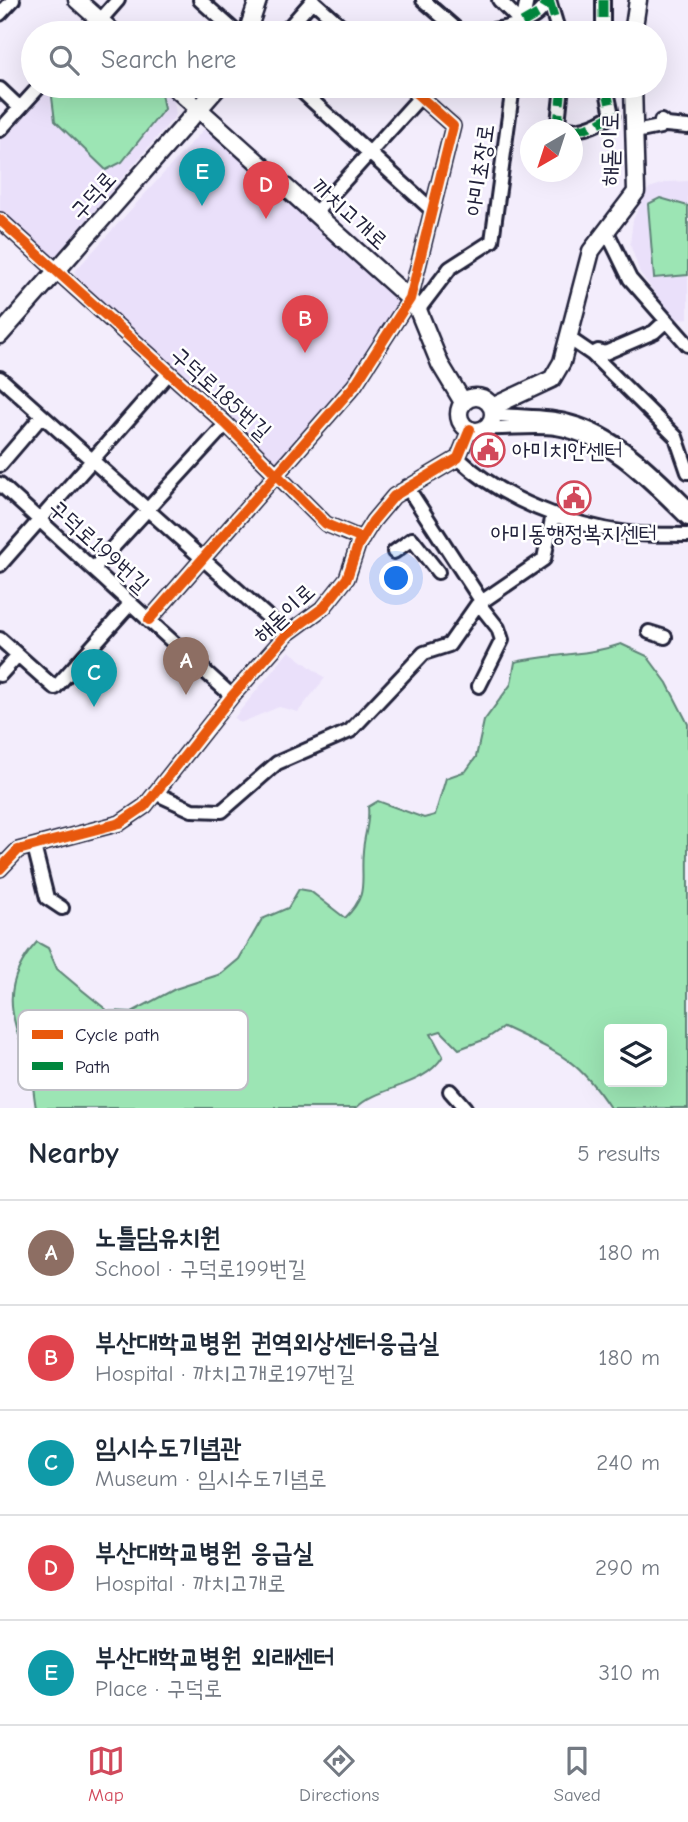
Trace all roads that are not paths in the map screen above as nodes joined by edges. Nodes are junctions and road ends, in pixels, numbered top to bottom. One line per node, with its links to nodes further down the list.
1 (13, 0): 13 (street)
2 (77, 0): 14 (main road)
3 (118, 0): 14 (street)
4 (200, 0): 15 (street)
5 (258, 0): 16 (main road)
6 (312, 0): 17 (street); 18 (street)
7 (423, 0): 19 (street)
8 (499, 0): 20 (street)
9 (527, 0): 21 (street)
10 (548, 0): 22 (street); 23 (street)
11 (603, 0): 24 (street)
12 (638, 0): 25 (main road)
13 (0, 14)
14 (100, 21)
15 (224, 21)
16 (251, 21)
17 (294, 21)
18 (336, 21)
19 (447, 21)
20 (516, 21)
21 (522, 21)
22 (530, 21)
23 (555, 21)
24 (603, 21)
25 (635, 21)
26 (0, 89): 37 (street)
27 (29, 98): 37 (street)
28 (186, 98): 38 (main road, 까치고개로)
29 (210, 98): 38 (main road, 구덕로)
30 (309, 98): 42 (street)
31 (419, 98): 42 (street)
32 (421, 98): 43 (street)
33 (511, 98): 48 (street, 아미초장로)
34 (561, 98): 35 (street)
35 (606, 98)
36 (634, 98): 41 (main road, 해돋이로)
37 (20, 107): 40 (street)
38 (200, 110): 44 (main road, 까치고개로); 47 (main road, 구덕로)
39 (688, 127): 41 (street)
40 (0, 130)
41 (635, 132): 46 (main road, 해돋이로)
42 (369, 153): 43 (street); 44 (street)
43 (432, 210): 48 (street)
44 (315, 213): 48 (main road, 까치고개로)
45 (2, 225): 47 (street, 구덕로185번길)
46 (606, 230): 49 (street); 51 (main road, 해돋이로)
47 (57, 270): 50 (main road, 구덕로); 54 (street, 구덕로185번길)
48 (414, 304): 57 (main road, 까치고개로); 66 (street)
49 (666, 320): 52 (street); 53 (street)
50 (0, 335)
51 (570, 339): 53 (street); 56 (main road, 해돋이로)
52 (688, 345)
53 (592, 354): 65 (street)
54 (169, 373): 61 (street, 구덕로185번길); 63 (street, 구덕로185번길)
55 (0, 379): 58 (street)
56 (511, 399): 59 (street); 60 (main road, 해돋이로)
57 (463, 402): 60 (main road); 60 (main road, 까치고개로)
58 (42, 416): 63 (street); 64 (street)
59 (521, 416): 60 (street); 69 (street)
60 (485, 420): 62 (street); 72 (street)
61 (226, 424): 66 (street, 구덕로185번길); 70 (street, 구덕로185번길)
62 (458, 458): 68 (street, 해돋이로); 71 (street)
63 (92, 462): 70 (street); 73 (street, 구덕로185번길)
64 (0, 465)
65 (688, 472)
66 (277, 473): 75 (street, 구덕로185번길); 77 (street)
67 (0, 484): 73 (street, 구덕로199번길)
68 (407, 487): 75 (street, 해돋이로); 82 (street)
69 (688, 507)
70 (146, 511): 77 (street); 79 (street, 구덕로185번길)
71 (553, 514): 74 (street); 82 (street)
72 (688, 519)
73 (40, 520): 78 (street, 구덕로185번길); 79 (street, 구덕로199번길)
74 (688, 534)
75 (362, 538): 85 (street, 해돋이로)
76 (394, 552): 80 (street)
77 (202, 560): 83 (street); 85 (street)
78 (0, 565)
79 (93, 569): 81 (street, 구덕로199번길)
80 (439, 572)
81 (131, 603): 83 (street, 구덕로199번길); 88 (street)
82 (480, 603): 90 (street); 92 (street)
83 (149, 620): 91 (street, 구덕로199번길)
84 (649, 632): 86 (street)
85 (287, 634): 91 (street, 해돋이로)
86 (664, 637)
87 (0, 639): 88 (street)
88 (18, 655): 89 (street)
89 (0, 676)
90 (479, 685)
91 (232, 696): 92 (street, 해돋이로)
92 (155, 793): 93 (street, 해돋이로)
93 (34, 846): 94 (street, 해돋이로); 95 (street)
94 (0, 869)
95 (62, 908)
96 (450, 1108): 97 (street)
97 (465, 1108)

